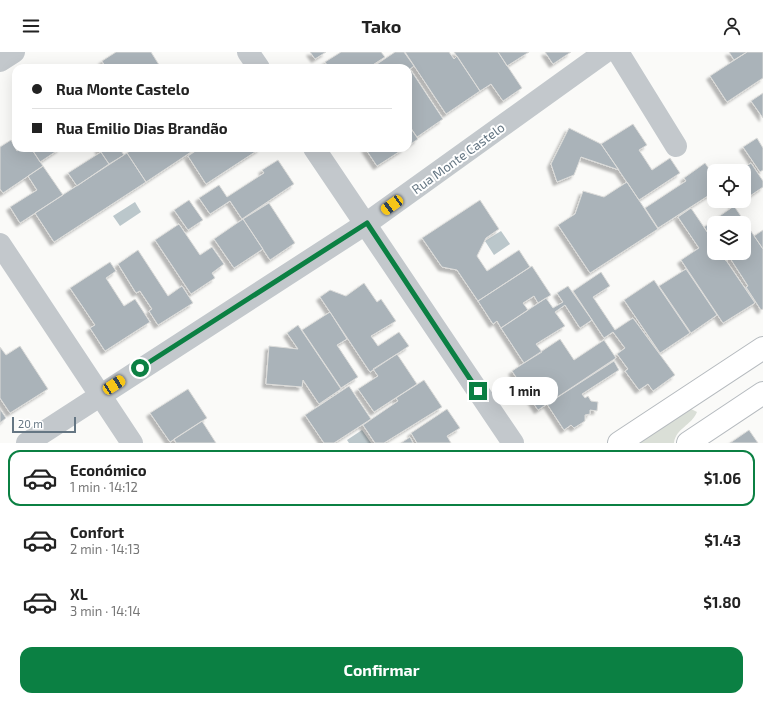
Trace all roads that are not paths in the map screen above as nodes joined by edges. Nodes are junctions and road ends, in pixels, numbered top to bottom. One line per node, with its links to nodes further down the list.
1 (14, 52): 5 (street)
2 (248, 52): 6 (street)
3 (605, 52): 9 (street, Rua Monte Castelo)
4 (618, 52): 7 (street)
5 (0, 61)
6 (256, 64)
7 (676, 146)
8 (317, 152): 9 (street)
9 (367, 223): 13 (street, Rua Monte Castelo); 16 (street)
10 (0, 244): 13 (street)
11 (763, 348): 17 (main road)
12 (763, 393): 18 (main road)
13 (100, 394): 14 (street, Rua Monte Castelo); 15 (street)
14 (27, 443)
15 (132, 443)
16 (513, 443)
17 (620, 443)
18 (688, 443)

